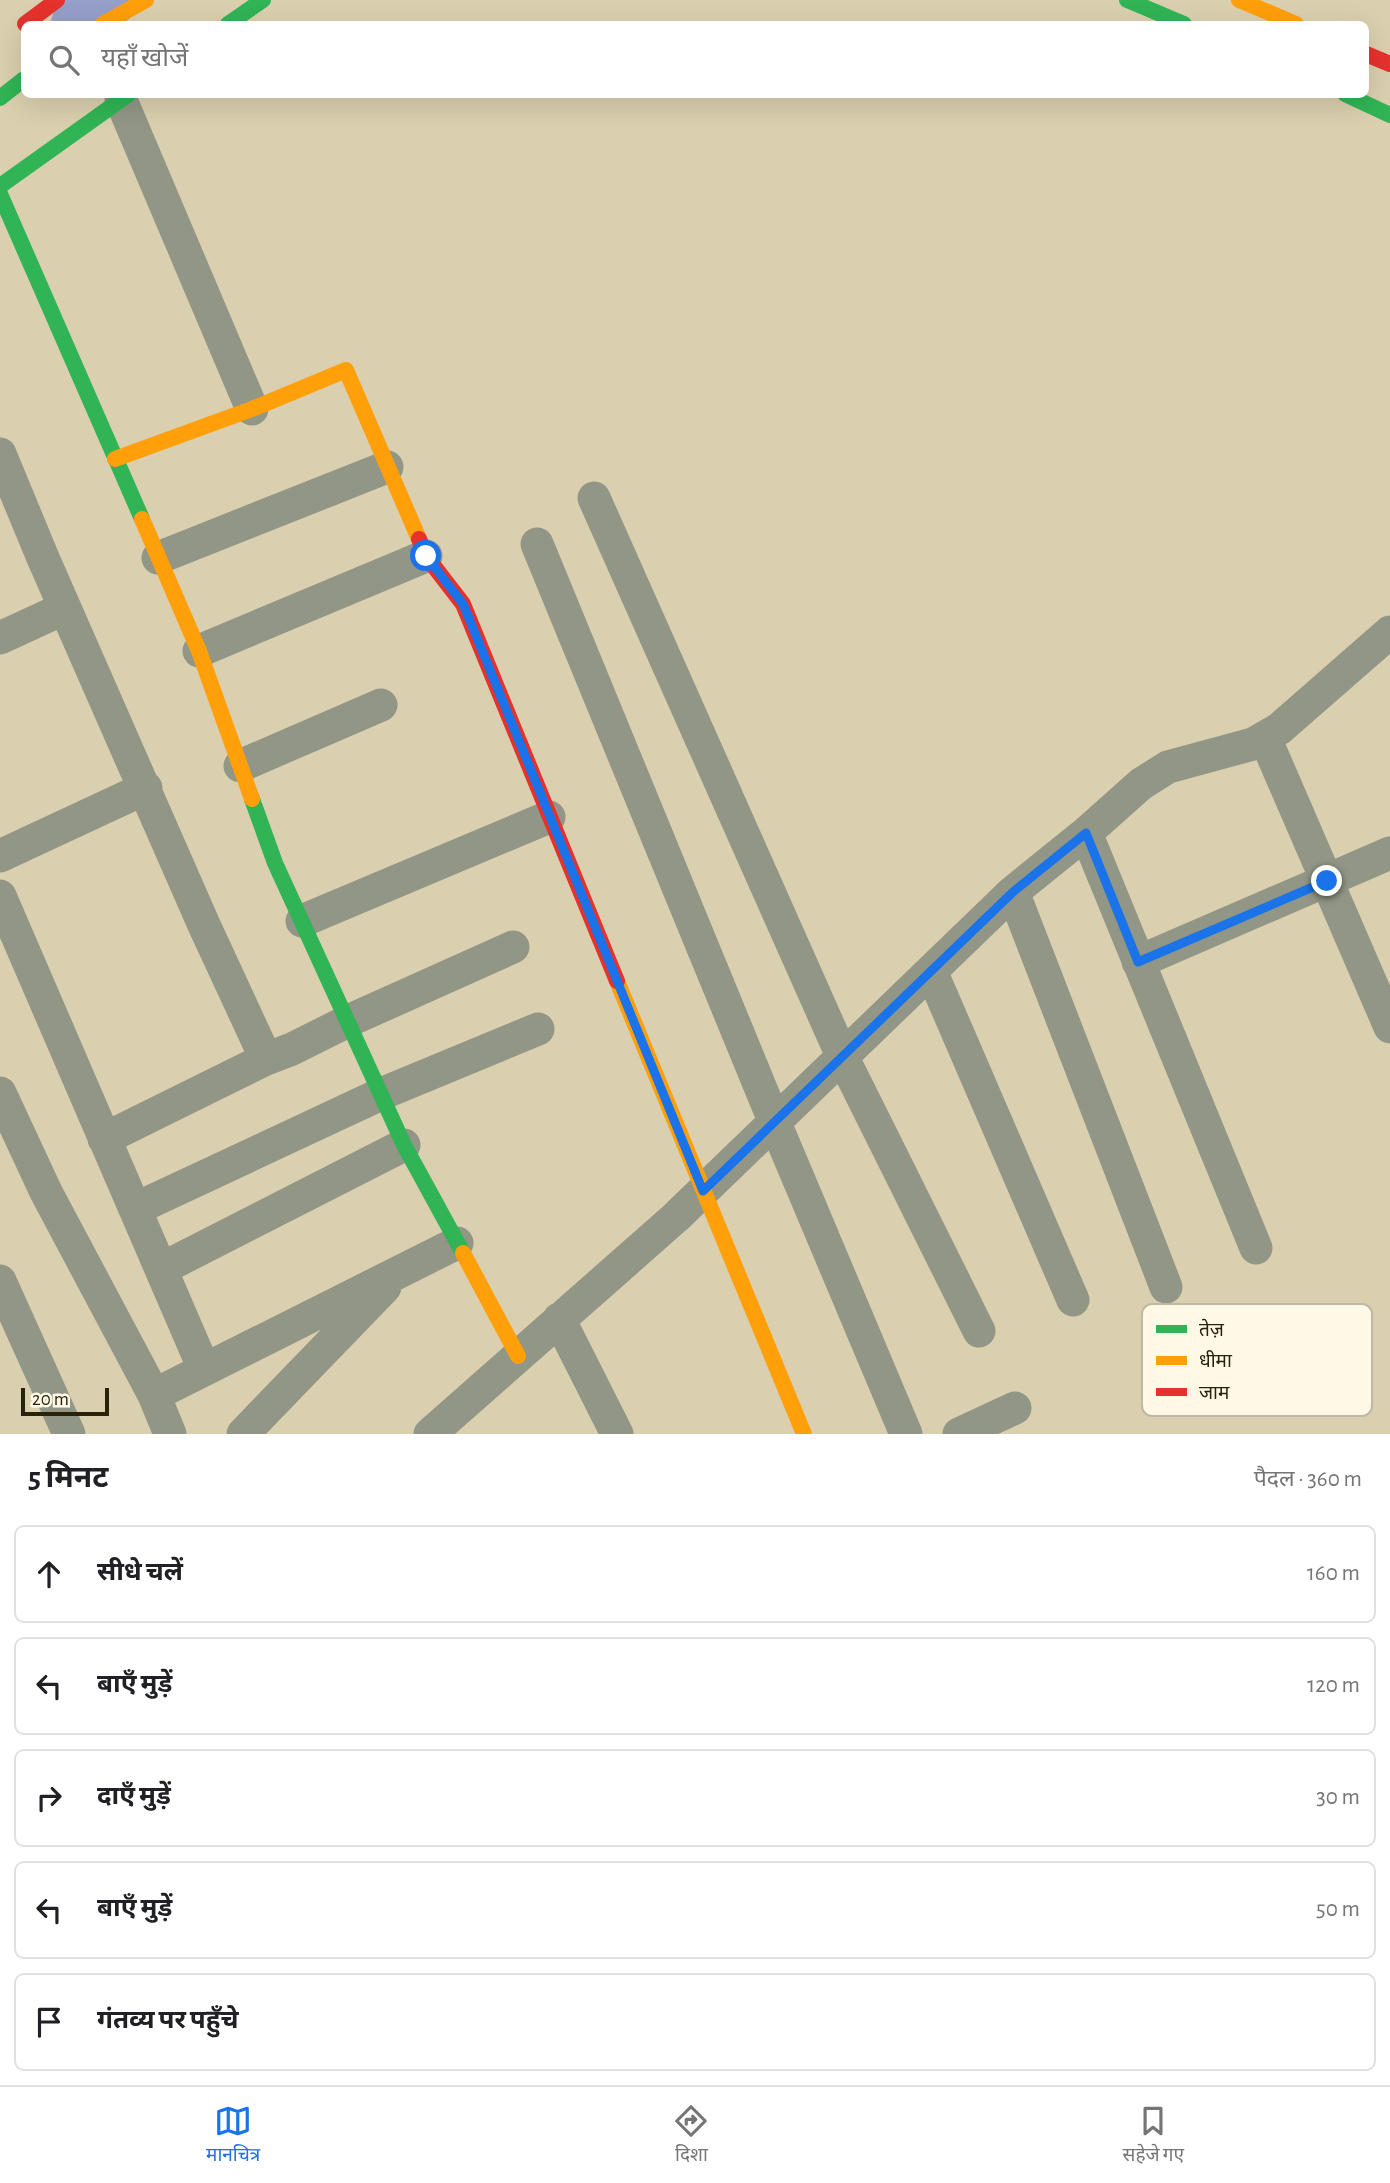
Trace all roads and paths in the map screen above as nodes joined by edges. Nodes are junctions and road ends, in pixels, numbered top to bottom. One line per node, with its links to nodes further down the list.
1 (57, 0): 6 (main road)
2 (146, 0): 7 (main road)
3 (263, 0): 8 (main road)
4 (1127, 0): 9 (main road)
5 (1239, 0): 10 (main road)
6 (30, 21)
7 (108, 21)
8 (232, 21)
9 (1177, 21)
10 (1289, 21)
11 (1369, 55): 12 (main road)
12 (1390, 64)
13 (21, 81): 14 (main road)
14 (0, 97)
15 (124, 98): 19 (main road)
16 (125, 98): 21 (street)
17 (1354, 98): 18 (main road)
18 (1390, 114)
19 (0, 186)
20 (0, 194): 23 (main road)
21 (253, 409): 23 (main road); 24 (main road)
22 (0, 454): 29 (street)
23 (115, 459): 28 (main road)
24 (387, 467): 27 (main road); 28 (street)
25 (594, 498): 51 (street)
26 (537, 544): 55 (street)
27 (426, 556): 32 (street); 37 (main road)
28 (158, 558): 32 (main road)
29 (65, 608): 31 (street); 36 (street)
30 (1390, 632): 34 (street)
31 (0, 638)
32 (199, 652): 35 (main road)
33 (382, 705): 35 (street)
34 (1265, 738): 38 (street); 41 (street)
35 (240, 766): 44 (main road)
36 (146, 788): 40 (street); 52 (street)
37 (549, 817): 44 (street); 58 (main road)
38 (1086, 833): 42 (street); 46 (street)
39 (1390, 853): 41 (street)
40 (0, 856)
41 (1327, 881): 46 (street); 49 (street)
42 (1013, 892): 47 (street); 65 (street)
43 (0, 896): 56 (street)
44 (302, 921): 48 (main road)
45 (513, 947): 48 (street)
46 (1138, 962): 61 (street)
47 (931, 971): 51 (street); 66 (street)
48 (348, 1021): 52 (street); 54 (main road)
49 (1390, 1027)
50 (538, 1029): 54 (street)
51 (843, 1058): 55 (street); 68 (street)
52 (266, 1059): 56 (street)
53 (0, 1094): 71 (street)
54 (382, 1094): 57 (main road); 59 (street)
55 (775, 1123): 58 (street); 79 (street)
56 (104, 1139): 59 (street)
57 (404, 1145): 60 (main road); 62 (street)
58 (703, 1191): 67 (street); 78 (main road)
59 (135, 1209): 62 (street)
60 (457, 1243): 63 (street); 69 (main road)
61 (1256, 1248)
62 (161, 1269): 70 (street)
63 (401, 1270): 70 (street); 75 (street)
64 (0, 1281): 73 (street)
65 (1166, 1287)
66 (1073, 1300)
67 (559, 1319): 69 (street); 77 (street)
68 (979, 1331)
69 (518, 1356): 76 (street)
70 (204, 1369): 71 (street)
71 (154, 1395): 74 (street)
72 (1015, 1408): 80 (street)
73 (69, 1434)
74 (170, 1434)
75 (243, 1434)
76 (430, 1434)
77 (617, 1434)
78 (804, 1434)
79 (906, 1434)
80 (959, 1434)

